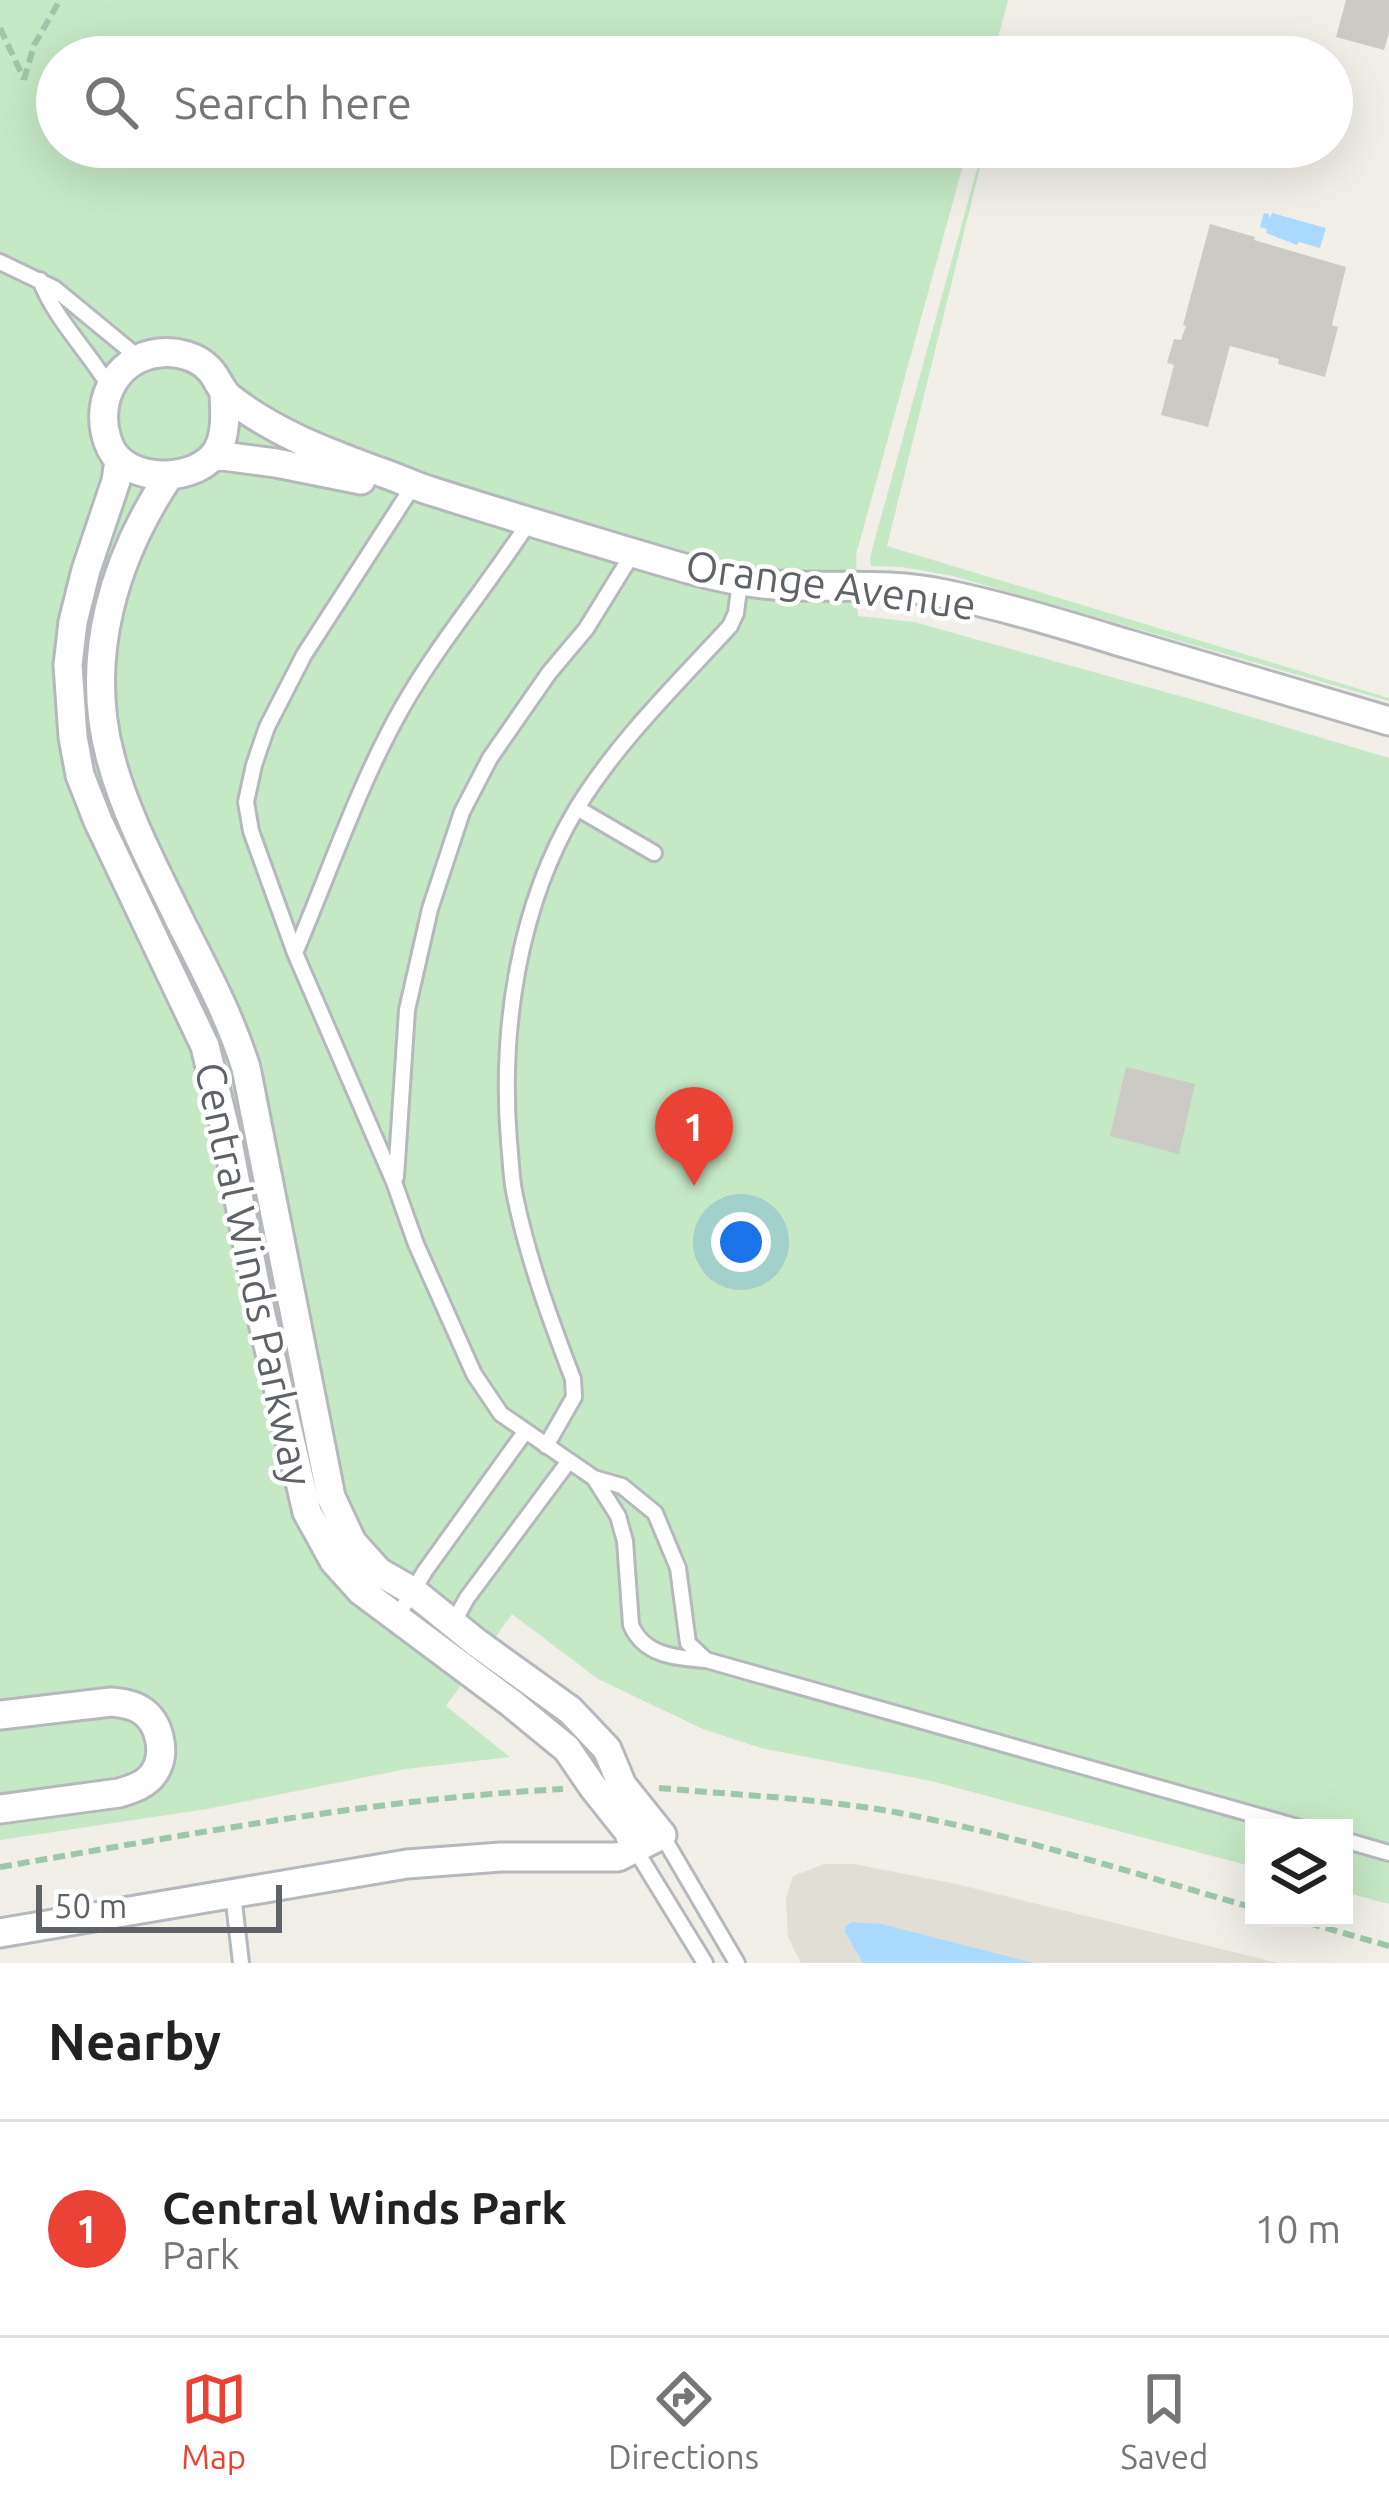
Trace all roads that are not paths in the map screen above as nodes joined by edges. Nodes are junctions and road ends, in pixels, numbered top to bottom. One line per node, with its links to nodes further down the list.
1 (0, 262): 2 (lane)
2 (40, 280): 3 (lane); 4 (lane)
3 (139, 358): 4 (street); 5 (street)
4 (109, 386): 7 (street)
5 (224, 394): 6 (street); 9 (street, Orange Avenue)
6 (214, 455): 8 (street); 9 (street, Orange Avenue)
7 (119, 460): 8 (street); 23 (street, Central Winds Parkway)
8 (169, 476): 22 (street, Central Winds Parkway)
9 (413, 486): 10 (street, Orange Avenue); 16 (lane)
10 (529, 522): 11 (street, Orange Avenue); 16 (lane)
11 (633, 553): 12 (street, Orange Avenue); 17 (lane)
12 (740, 581): 13 (street, Orange Avenue); 14 (lane)
13 (1389, 721)
14 (577, 808): 15 (lane); 19 (lane)
15 (654, 853)
16 (295, 952): 17 (lane)
17 (395, 1184): 18 (lane)
18 (525, 1432): 19 (lane); 22 (lane)
19 (546, 1446): 20 (lane)
20 (569, 1461): 21 (lane); 24 (lane)
21 (594, 1478): 26 (lane); 26 (lane)
22 (414, 1592): 23 (lane); 24 (street, Central Winds Parkway)
23 (397, 1617): 25 (street, Central Winds Parkway)
24 (454, 1623): 25 (lane); 30 (street, Central Winds Parkway)
25 (438, 1648): 32 (street, Central Winds Parkway)
26 (706, 1660): 29 (lane)
27 (0, 1715): 28 (street)
28 (0, 1809)
29 (1268, 1819)
30 (662, 1834): 32 (street); 38 (lane, Central Winds Parkway)
31 (1353, 1843): 33 (lane)
32 (635, 1849): 34 (street); 37 (lane, Central Winds Parkway)
33 (1389, 1853)
34 (233, 1894): 35 (street); 36 (lane)
35 (0, 1934)
36 (242, 1963)
37 (705, 1963)
38 (737, 1963)

